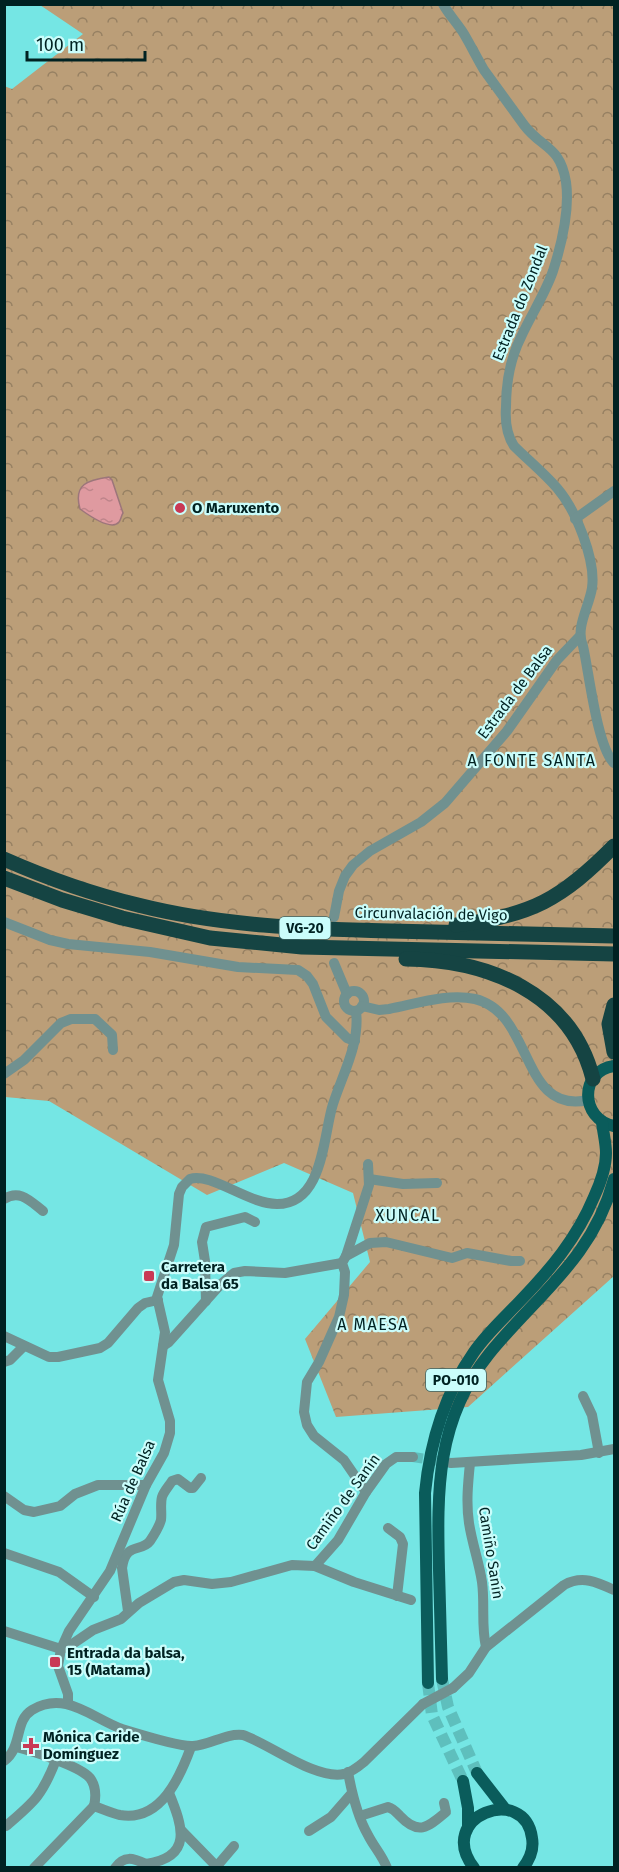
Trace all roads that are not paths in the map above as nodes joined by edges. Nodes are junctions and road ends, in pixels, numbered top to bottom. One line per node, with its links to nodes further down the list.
1 (443, 4): 3 (street, Estrada do Zondal)
2 (615, 492): 3 (street)
3 (575, 519): 4 (street, Estrada do Zondal)
4 (579, 637): 5 (street); 9 (street, Estrada de Balsa)
5 (615, 763)
6 (615, 846): 11 (highway)
7 (4, 859): 11 (highway, Circunvalación de Vigo / VG-20)
8 (4, 878): 13 (highway, VG-20)
9 (334, 917)
10 (4, 922): 18 (street)
11 (428, 932): 12 (highway, Circunvalación de Vigo / VG-20)
12 (615, 936)
13 (278, 946): 14 (highway, VG-20); 23 (highway)
14 (615, 954)
15 (334, 963): 17 (street)
16 (615, 1005): 20 (highway)
17 (359, 1009): 18 (street, Rúa de Balsa); 24 (street)
18 (355, 1041): 35 (street, Rúa de Balsa)
19 (113, 1050): 22 (street)
20 (615, 1053)
21 (615, 1066): 23 (main road)
22 (4, 1074)
23 (593, 1079): 24 (main road)
24 (588, 1100): 25 (main road)
25 (608, 1124): 65 (main road, PO-010)
26 (368, 1164): 27 (street)
27 (369, 1179): 29 (street); 33 (street)
28 (615, 1179): 64 (main road, PO-010)
29 (438, 1183)
30 (4, 1199): 31 (street)
31 (43, 1211)
32 (255, 1222): 36 (street)
33 (344, 1259): 34 (street); 36 (street); 49 (street)
34 (520, 1261)
35 (158, 1300): 38 (street); 39 (street, Rúa de Balsa)
36 (206, 1301): 39 (street)
37 (4, 1336): 38 (street)
38 (24, 1346): 40 (street)
39 (163, 1346): 48 (street, Rúa de Balsa)
40 (4, 1362)
41 (583, 1396): 43 (street)
42 (615, 1449): 43 (street)
43 (599, 1453): 46 (street)
44 (413, 1457): 49 (street, Camiño de Sanín)
45 (451, 1463): 46 (street)
46 (470, 1463): 62 (street, Camiño Sanín)
47 (201, 1478): 52 (street)
48 (146, 1485): 50 (street); 54 (street, Rúa de Balsa)
49 (366, 1492): 55 (street, Camiño de Sanín)
50 (4, 1496)
51 (388, 1528): 57 (street)
52 (133, 1548): 54 (street); 60 (street)
53 (4, 1553): 58 (street)
54 (118, 1553): 58 (street, Rúa de Balsa)
55 (315, 1566): 57 (street, Camiño de Sanín); 60 (street)
56 (615, 1590): 62 (street)
57 (397, 1596): 59 (street, Camiño de Sanín)
58 (94, 1597): 63 (street, Rúa de Balsa)
59 (411, 1600)
60 (128, 1611): 63 (street)
61 (4, 1631): 63 (street)
62 (486, 1647): 71 (street, bridge)
63 (61, 1649): 66 (street)
64 (442, 1679)
65 (428, 1683)
66 (68, 1704): 67 (street); 68 (street)
67 (16, 1747): 69 (street); 70 (street)
68 (191, 1747): 71 (street); 74 (street)
69 (56, 1760): 77 (street); 80 (street)
70 (4, 1761)
71 (348, 1772): 75 (street)
72 (477, 1773): 78 (main road)
73 (463, 1781): 81 (main road)
74 (169, 1793): 77 (street); 82 (street)
75 (352, 1793): 79 (street); 83 (street)
76 (444, 1803): 79 (street)
77 (94, 1806): 87 (street)
78 (505, 1809): 81 (main road); 91 (main road)
79 (360, 1816): 89 (street)
80 (6, 1826)
81 (468, 1827): 90 (main road)
82 (181, 1830): 85 (street); 86 (street)
83 (309, 1831)
84 (234, 1846): 86 (street)
85 (145, 1866): 88 (street)
86 (218, 1867)
87 (34, 1868)
88 (115, 1868)
89 (387, 1868)
90 (474, 1868)
91 (523, 1868)

